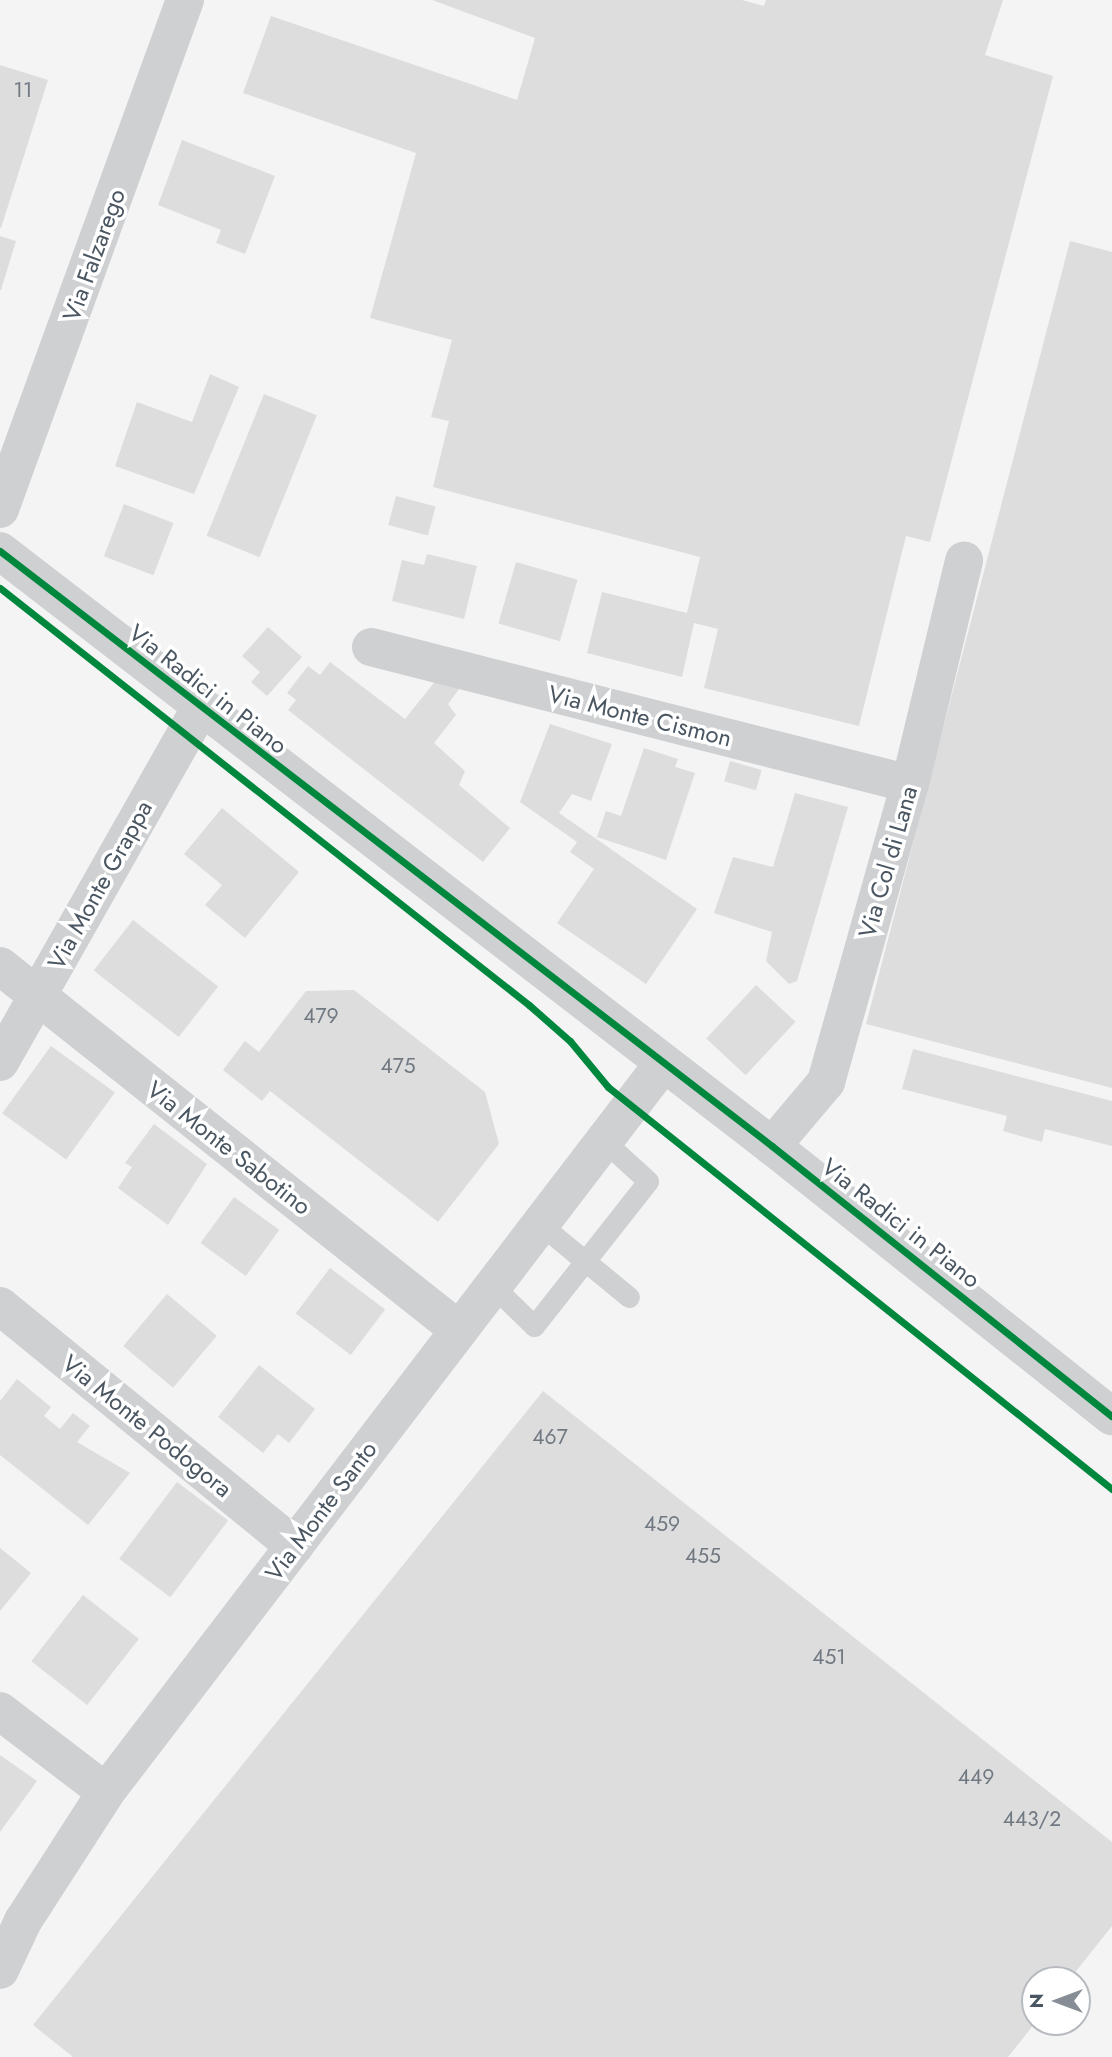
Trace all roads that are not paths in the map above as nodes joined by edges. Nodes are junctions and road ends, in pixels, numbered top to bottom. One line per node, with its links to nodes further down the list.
1 (186, 0): 2 (street, Via Falzarego)
2 (0, 509)
3 (0, 551): 6 (street, Via Radici in Piano)
4 (964, 560): 7 (street, Via Col di Lana)
5 (371, 647): 7 (street, Via Monte Cismon)
6 (200, 708): 9 (street, Via Monte Grappa); 11 (street, Via Radici in Piano)
7 (910, 784): 13 (street, Via Col di Lana)
8 (0, 966): 9 (street, Via Monte Sabotino)
9 (37, 996): 10 (street, Via Monte Grappa); 19 (street, Via Monte Sabotino)
10 (0, 1062)
11 (662, 1065): 12 (street, Via Monte Santo); 13 (street, Via Radici in Piano)
12 (604, 1141): 14 (street, Via Monte Santo); 15 (lane)
13 (772, 1146): 20 (street, Via Radici in Piano)
14 (540, 1224): 15 (lane); 16 (street, Via Monte Santo)
15 (585, 1260): 16 (lane); 17 (lane)
16 (493, 1286): 19 (street, Via Monte Santo)
17 (629, 1297)
18 (0, 1306): 21 (street, Via Monte Podogora)
19 (459, 1330): 21 (street, Via Monte Santo)
20 (1112, 1416)
21 (294, 1546): 23 (street, Via Monte Santo)
22 (0, 1711): 23 (street)
23 (106, 1793): 24 (street, Via Monte Santo)
24 (0, 1970)

